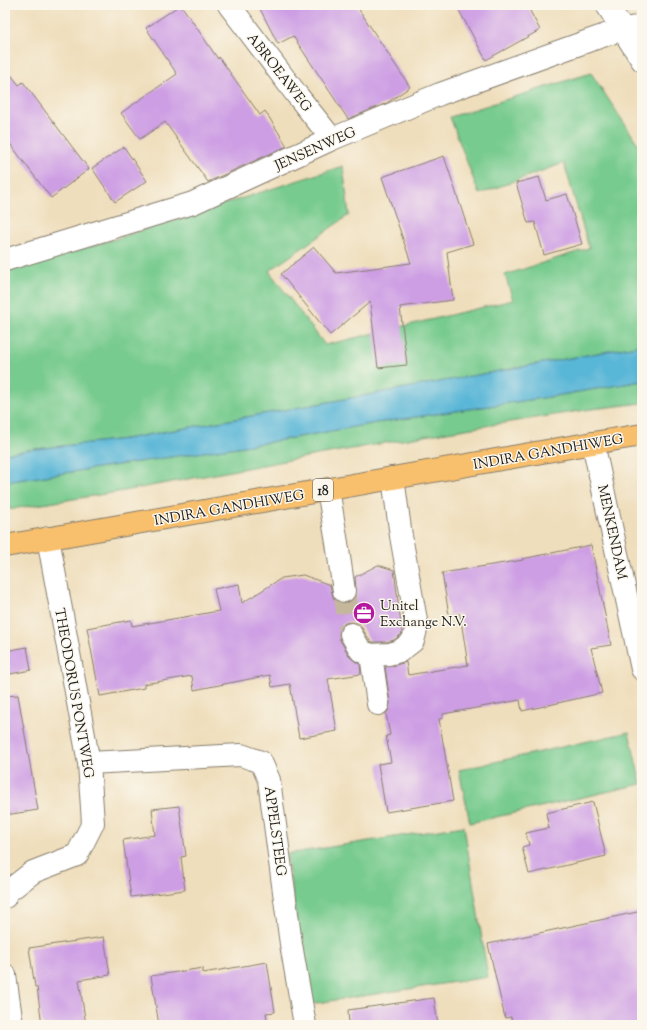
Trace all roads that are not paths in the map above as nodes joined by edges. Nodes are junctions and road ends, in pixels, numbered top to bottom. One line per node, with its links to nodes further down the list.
1 (229, 5): 5 (street, ABROEAWEG)
2 (607, 5): 3 (street)
3 (633, 28): 4 (street); 5 (street, JENSENWEG)
4 (642, 60)
5 (332, 139): 6 (street, JENSENWEG)
6 (5, 260)
7 (642, 435): 8 (main road, INDIRA GANDHIWEG / 18)
8 (593, 443): 9 (main road, INDIRA GANDHIWEG / 18); 16 (street, MENKENDAM)
9 (393, 478): 10 (main road, INDIRA GANDHIWEG / 18); 15 (street)
10 (328, 489): 11 (main road, INDIRA GANDHIWEG / 18); 13 (street)
11 (48, 538): 12 (main road, INDIRA GANDHIWEG / 18); 18 (street, THEODORUS PONTWEG)
12 (5, 546)
13 (344, 591)
14 (351, 634): 15 (street)
15 (371, 655): 17 (street)
16 (642, 668)
17 (378, 704)
18 (89, 763): 19 (street, THEODORUS PONTWEG); 22 (street, APPELSTEEG)
19 (5, 897)
20 (5, 976): 21 (street)
21 (12, 1025)
22 (305, 1025)

